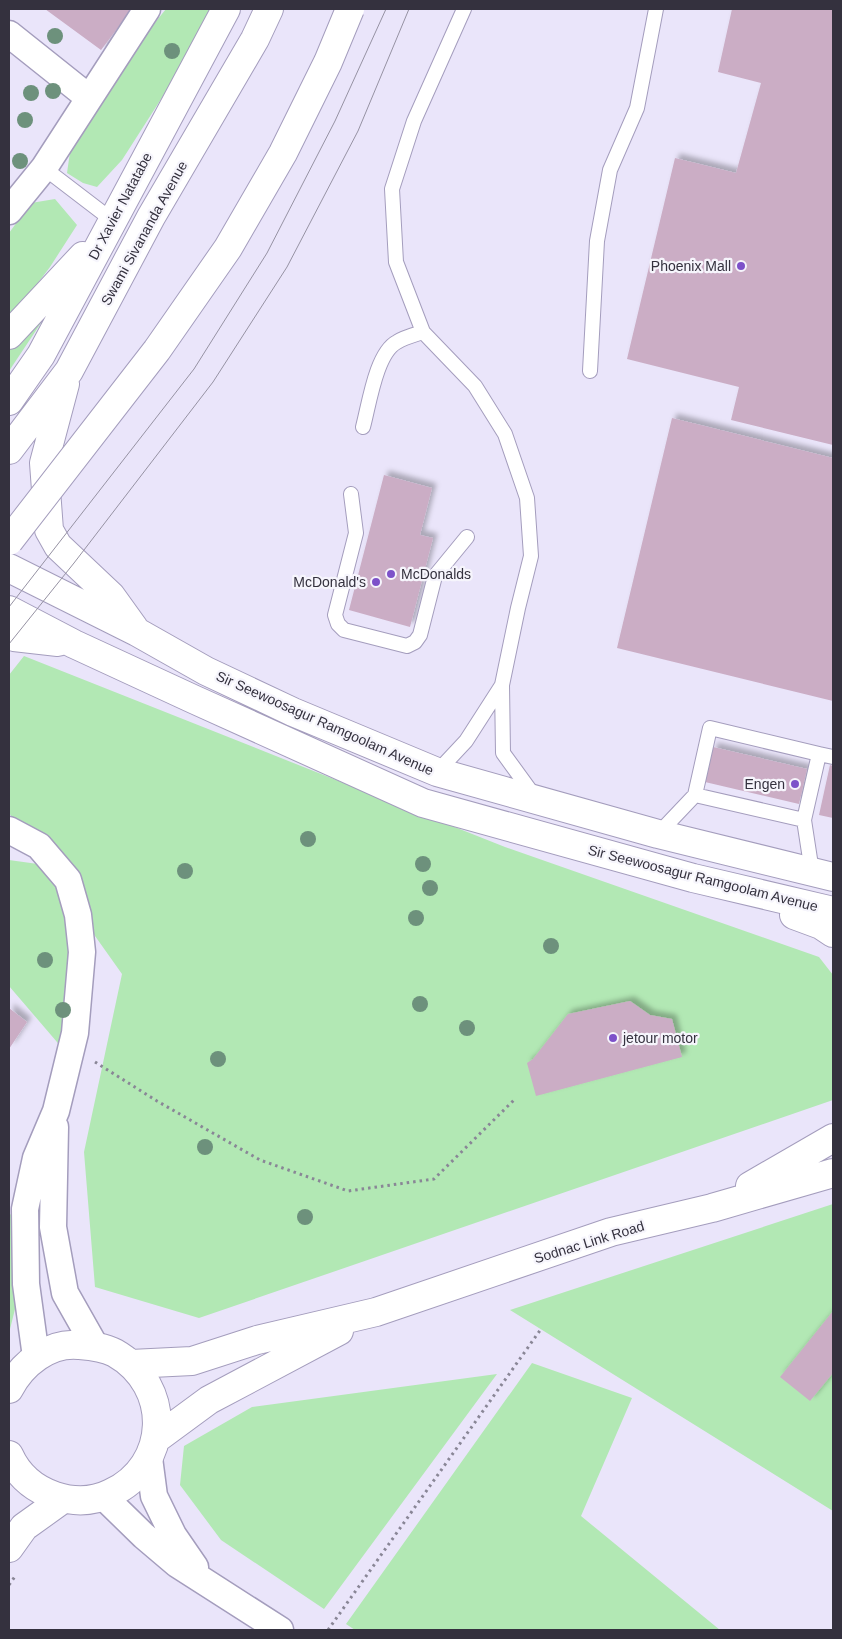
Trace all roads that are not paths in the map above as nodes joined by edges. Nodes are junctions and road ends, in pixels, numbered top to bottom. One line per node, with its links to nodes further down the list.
1 (147, 9): 8 (street)
2 (226, 9): 11 (main road, Dr Xavier Natatabe)
3 (269, 9): 15 (main road, Swami Sivananda Avenue)
4 (350, 9): 21 (main road, bridge)
5 (464, 9): 12 (lane)
6 (656, 9): 14 (lane)
7 (9, 34): 8 (street)
8 (88, 96): 9 (street)
9 (44, 168): 10 (street); 11 (lane)
10 (9, 212)
11 (108, 227): 13 (main road); 16 (main road, Dr Xavier Natatabe)
12 (423, 332): 17 (lane); 27 (lane)
13 (9, 335)
14 (590, 370)
15 (69, 371): 18 (main road, Swami Sivananda Avenue); 24 (main road)
16 (9, 401)
17 (363, 427)
18 (9, 450)
19 (351, 494): 20 (lane)
20 (468, 537)
21 (9, 541)
22 (9, 568): 24 (main road, Sir Seewoosagur Ramgoolam Avenue)
23 (9, 610): 26 (main road, Sir Seewoosagur Ramgoolam Avenue)
24 (137, 632): 30 (main road, Sir Seewoosagur Ramgoolam Avenue)
25 (9, 634): 26 (main road)
26 (74, 644): 37 (main road, Sir Seewoosagur Ramgoolam Avenue)
27 (502, 685): 30 (lane); 32 (lane)
28 (819, 754): 29 (lane); 31 (lane); 33 (lane)
29 (833, 757)
30 (437, 772): 32 (main road, Sir Seewoosagur Ramgoolam Avenue)
31 (695, 795): 33 (lane); 35 (lane)
32 (537, 800): 35 (main road, Sir Seewoosagur Ramgoolam Avenue)
33 (804, 820): 36 (lane)
34 (9, 830): 40 (street)
35 (658, 834): 36 (main road, Sir Seewoosagur Ramgoolam Avenue)
36 (823, 874)
37 (693, 878): 38 (main road, Sir Seewoosagur Ramgoolam Avenue); 39 (main road)
38 (833, 911)
39 (833, 933)
40 (56, 1111): 45 (street); 46 (street)
41 (833, 1138): 43 (main road)
42 (833, 1173): 43 (main road, Sodnac Link Road)
43 (712, 1208): 44 (main road, Sodnac Link Road)
44 (376, 1312): 47 (main road, Sodnac Link Road); 49 (main road, Sodnac Link Road)
45 (95, 1346): 46 (main road); 47 (main road)
46 (36, 1357): 48 (main road)
47 (131, 1364): 49 (main road)
48 (9, 1389)
49 (153, 1448): 51 (main road, Sodnac Link Road); 54 (street)
50 (9, 1454): 52 (main road)
51 (104, 1497): 52 (main road); 54 (street)
52 (64, 1499): 53 (main road)
53 (9, 1548)
54 (205, 1582): 55 (street)
55 (280, 1630)

